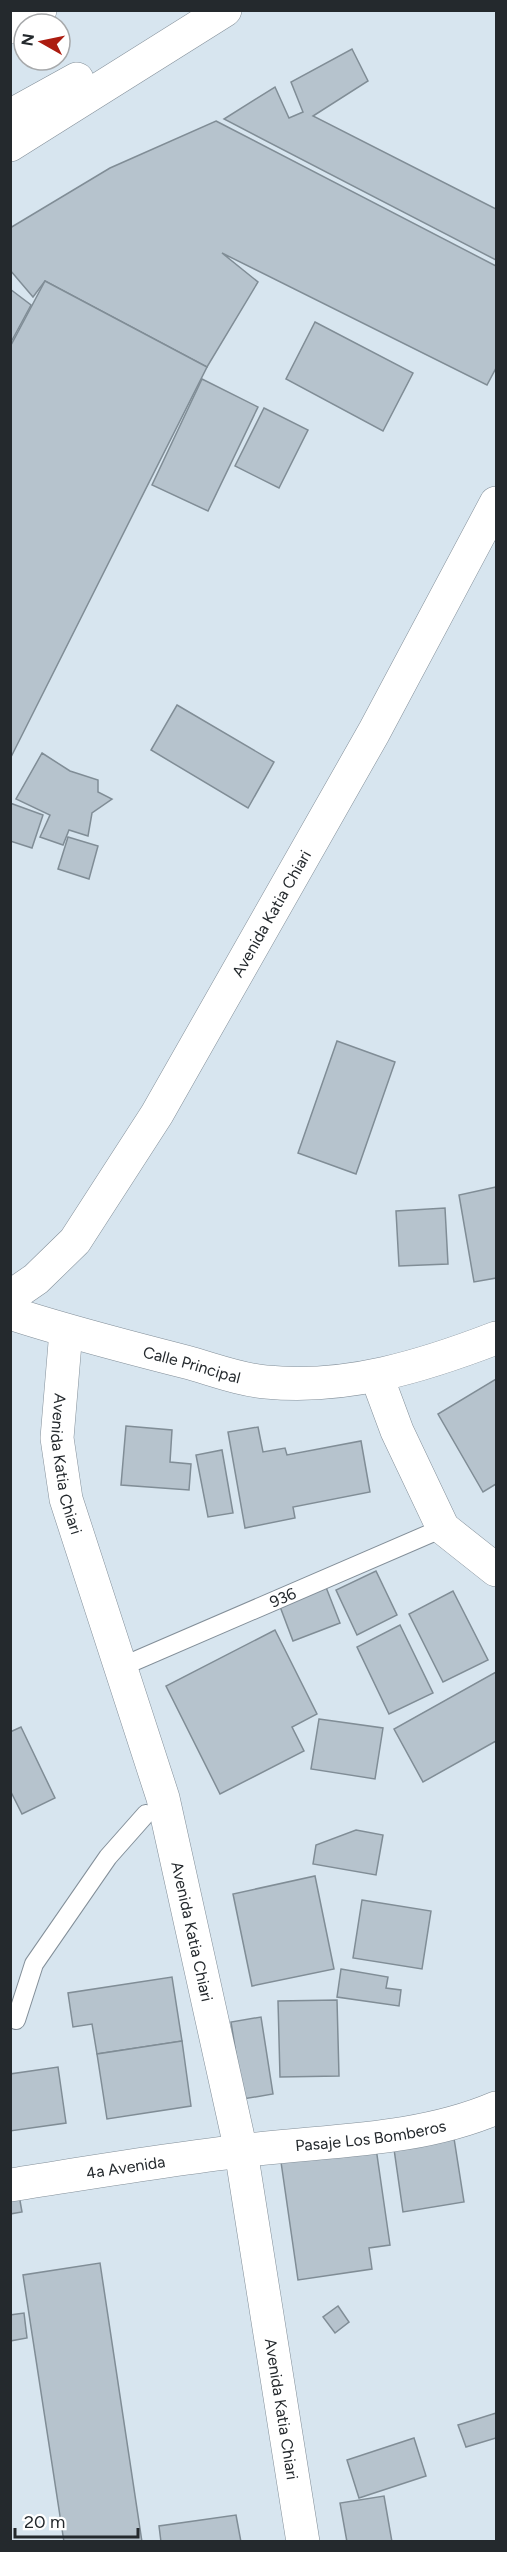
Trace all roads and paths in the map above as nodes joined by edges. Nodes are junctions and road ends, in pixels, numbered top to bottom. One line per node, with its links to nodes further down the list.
1 (40, 10): 4 (main road)
2 (201, 10): 5 (main road)
3 (225, 10): 6 (main road)
4 (10, 27)
5 (10, 116)
6 (10, 145)
7 (496, 503): 8 (main road, Avenida Katia Chiari)
8 (10, 1297)
9 (10, 1313): 10 (main road, Calle Principal)
10 (66, 1331): 12 (main road, Calle Principal); 15 (main road, Avenida Katia Chiari)
11 (496, 1338): 12 (main road, Calle Principal)
12 (377, 1377): 13 (main road)
13 (443, 1528): 14 (main road); 15 (lane, 936)
14 (496, 1570)
15 (121, 1666): 16 (main road, Avenida Katia Chiari)
16 (154, 1806): 17 (lane); 19 (main road, Avenida Katia Chiari)
17 (16, 2020)
18 (496, 2108): 19 (main road, Pasaje Los Bomberos)
19 (241, 2151): 20 (main road, 4a Avenida); 21 (main road, Avenida Katia Chiari)
20 (10, 2185)
21 (303, 2541)

